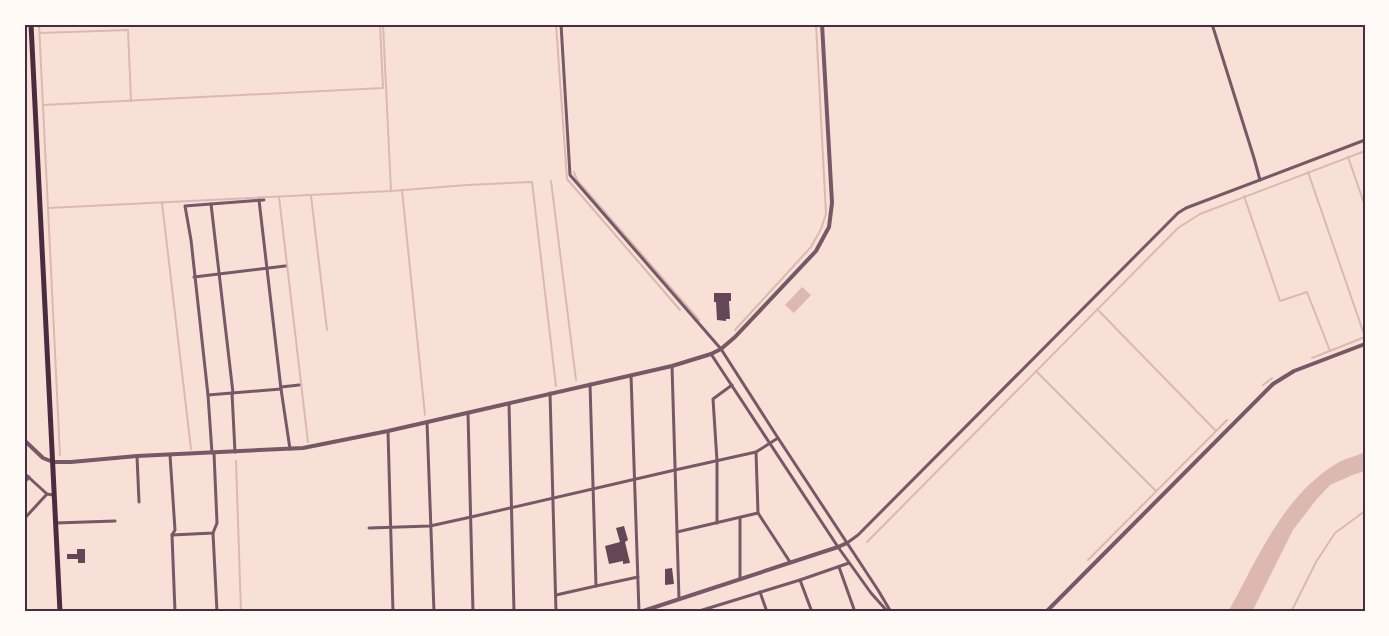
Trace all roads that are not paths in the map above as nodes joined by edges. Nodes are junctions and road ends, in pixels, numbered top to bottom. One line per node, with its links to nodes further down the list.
1 (31, 24): 40 (main road)
2 (561, 24): 15 (street)
3 (822, 24): 15 (street)
4 (1212, 24): 6 (street)
5 (1365, 140): 6 (street)
6 (1260, 180): 65 (street)
7 (259, 200): 8 (street); 9 (street); 11 (street)
8 (264, 200)
9 (211, 203): 12 (street); 13 (street)
10 (285, 266): 11 (street)
11 (267, 268): 12 (street); 22 (street)
12 (219, 273): 13 (street); 23 (street)
13 (194, 277): 25 (street)
14 (1365, 344): 94 (street)
15 (721, 349): 16 (street); 30 (street)
16 (711, 354): 17 (street); 21 (street)
17 (672, 366): 18 (street); 41 (street)
18 (631, 375): 19 (street); 44 (street)
19 (590, 384): 24 (street); 46 (street)
20 (299, 385): 22 (street)
21 (732, 385): 32 (street); 39 (street)
22 (280, 388): 23 (street); 33 (street)
23 (233, 393): 25 (street); 34 (street)
24 (550, 393): 26 (street); 49 (street)
25 (208, 395): 36 (street)
26 (509, 403): 27 (street); 51 (street)
27 (468, 412): 28 (street); 53 (street)
28 (427, 421): 29 (street); 59 (street)
29 (388, 431): 33 (street); 61 (street)
30 (778, 438): 32 (street); 65 (street)
31 (24, 441): 40 (street)
32 (771, 442): 35 (street); 66 (street)
33 (290, 450): 34 (street)
34 (235, 452): 36 (street)
35 (756, 452): 39 (street); 52 (street)
36 (213, 453): 37 (street); 63 (street)
37 (170, 455): 38 (street); 64 (street)
38 (137, 456): 40 (street); 50 (street)
39 (717, 461): 41 (street); 58 (street)
40 (53, 462): 48 (main road)
41 (675, 470): 44 (street); 62 (street)
42 (24, 473): 43 (street)
43 (29, 477): 45 (street); 47 (street)
44 (635, 479): 46 (street); 70 (street)
45 (24, 483)
46 (594, 489): 49 (street); 73 (street)
47 (48, 494): 48 (street); 55 (street)
48 (55, 496): 57 (main road)
49 (553, 498): 51 (street); 75 (street)
50 (139, 502)
51 (512, 507): 53 (street); 78 (street)
52 (758, 513): 54 (street); 67 (street)
53 (471, 518): 59 (street); 84 (street)
54 (740, 518): 58 (street); 71 (street)
55 (24, 519)
56 (115, 521): 57 (street)
57 (56, 523): 79 (main road)
58 (717, 523): 62 (street)
59 (430, 526): 61 (street); 83 (street)
60 (369, 528): 61 (street)
61 (390, 528): 82 (street)
62 (677, 532): 76 (street)
63 (213, 533): 64 (street); 81 (street)
64 (172, 535): 80 (street)
65 (847, 543): 66 (street); 93 (street)
66 (838, 547): 67 (street); 68 (street)
67 (790, 562): 71 (street)
68 (850, 563): 69 (street); 93 (street)
69 (839, 567): 72 (street); 92 (street)
70 (638, 578): 73 (street); 87 (street)
71 (740, 579): 76 (street)
72 (801, 580): 74 (street); 91 (street)
73 (596, 586): 75 (street)
74 (760, 592): 77 (street); 90 (street)
75 (556, 595): 86 (street)
76 (679, 599): 87 (street)
77 (716, 606): 88 (street); 89 (street)
78 (514, 611): 85 (street)
79 (60, 612)
80 (175, 612)
81 (217, 612)
82 (393, 612)
83 (434, 612)
84 (473, 612)
85 (505, 612)
86 (556, 612)
87 (639, 612)
88 (696, 612)
89 (718, 612)
90 (767, 612)
91 (812, 612)
92 (855, 612)
93 (889, 612)
94 (1046, 612)

